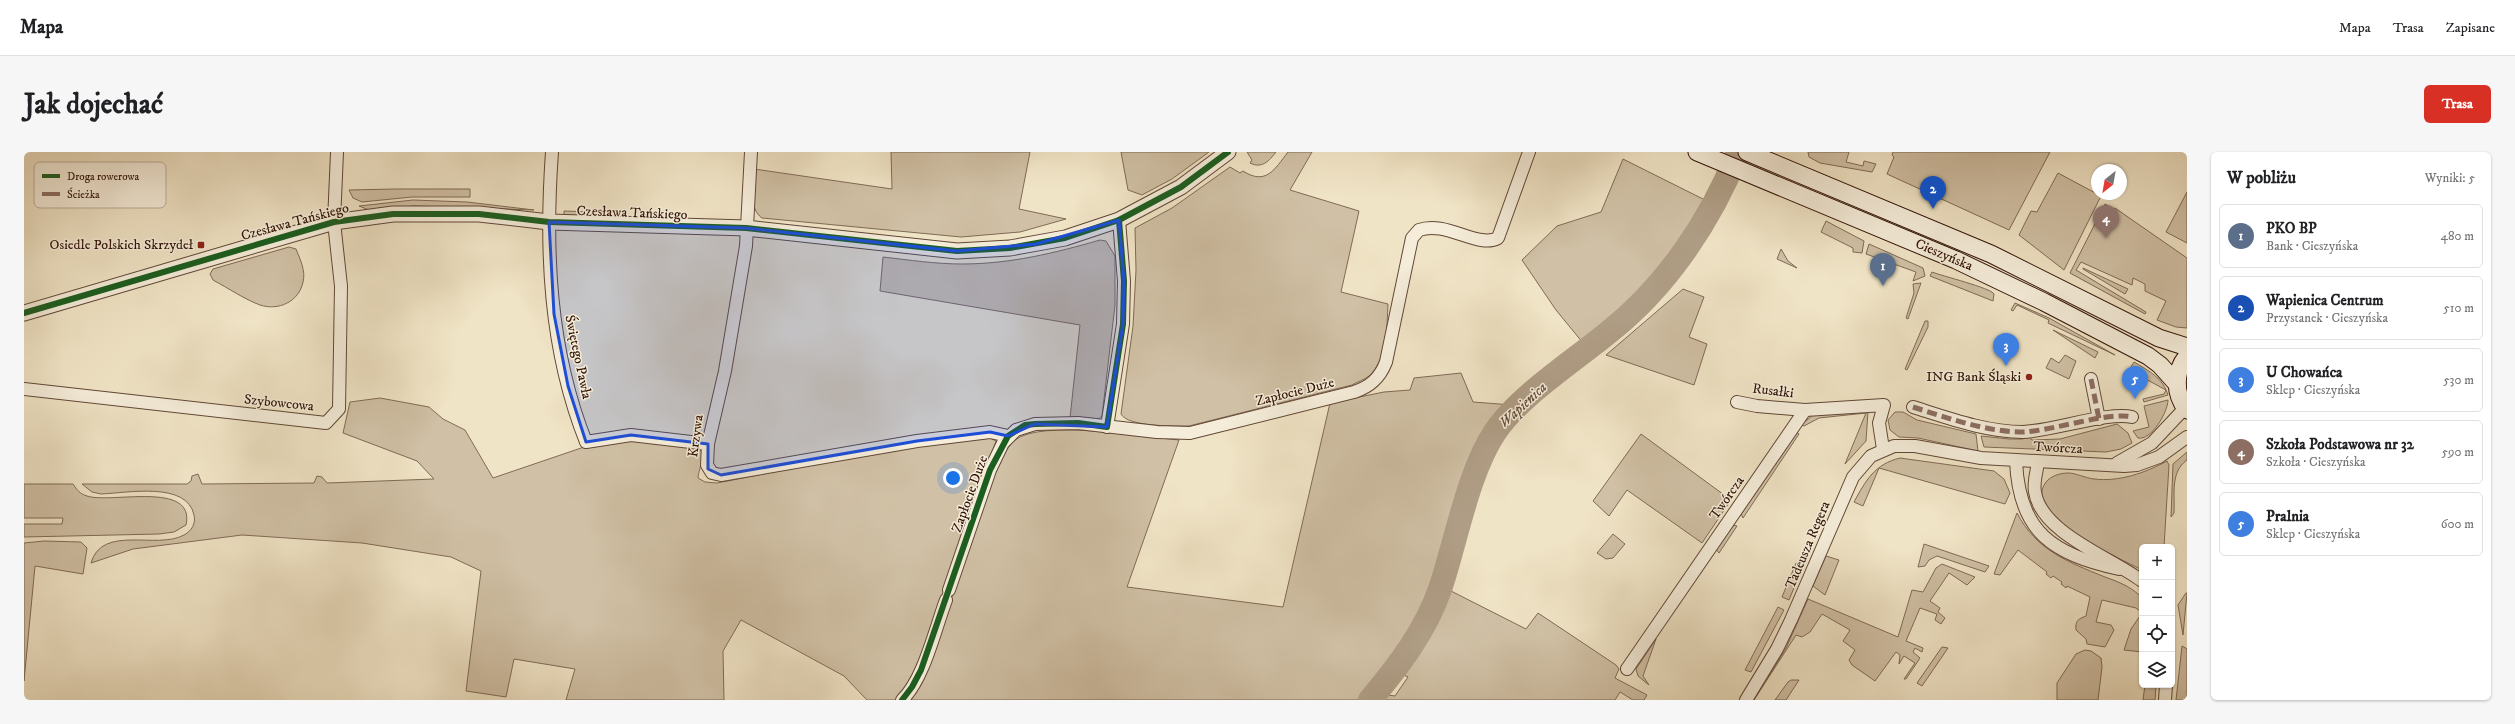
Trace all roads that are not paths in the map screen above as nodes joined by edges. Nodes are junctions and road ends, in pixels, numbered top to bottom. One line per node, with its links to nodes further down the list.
1 (337, 152): 9 (street)
2 (552, 152): 10 (street, Świętego Pawła)
3 (751, 152): 11 (street, Krzywa)
4 (1228, 152): 8 (street, Czesława Tańskiego)
5 (1529, 152): 24 (street, Zapłocie Duże)
6 (1747, 152): 13 (main road, Cieszyńska)
7 (1701, 154): 16 (main road, Cieszyńska)
8 (1119, 220): 11 (street, Czesława Tańskiego); 24 (street)
9 (334, 222): 10 (street, Czesława Tańskiego); 12 (street, Czesława Tańskiego); 17 (street, Szybowcowa)
10 (549, 222): 11 (street, Czesława Tańskiego); 27 (street, Świętego Pawła)
11 (746, 228): 27 (street, Krzywa)
12 (24, 313)
13 (2187, 347)
14 (2187, 356): 16 (main road)
15 (2091, 379): 23 (street)
16 (2177, 384): 20 (main road)
17 (24, 389)
18 (1737, 402): 21 (street, Rusałki)
19 (1913, 407): 23 (street)
20 (2186, 409): 31 (street, Twórcza)
21 (1805, 410): 28 (street); 34 (street, Twórcza)
22 (2132, 417): 23 (street)
23 (2099, 419)
24 (1107, 427): 25 (street, Zapłocie Duże)
25 (1008, 436): 27 (street, Krzywa); 36 (street, Zapłocie Duże)
26 (2187, 437): 31 (street, Twórcza)
27 (708, 444)
28 (1883, 449): 29 (street, Twórcza); 37 (street, Tadeusza Regera)
29 (2016, 460): 30 (street, Twórcza); 32 (street)
30 (2038, 462): 31 (street, Twórcza); 32 (street)
31 (2113, 464)
32 (2124, 571): 33 (street)
33 (2140, 580)
34 (1627, 669)
35 (2166, 688): 38 (street)
36 (902, 700)
37 (1746, 700)
38 (2165, 700)

